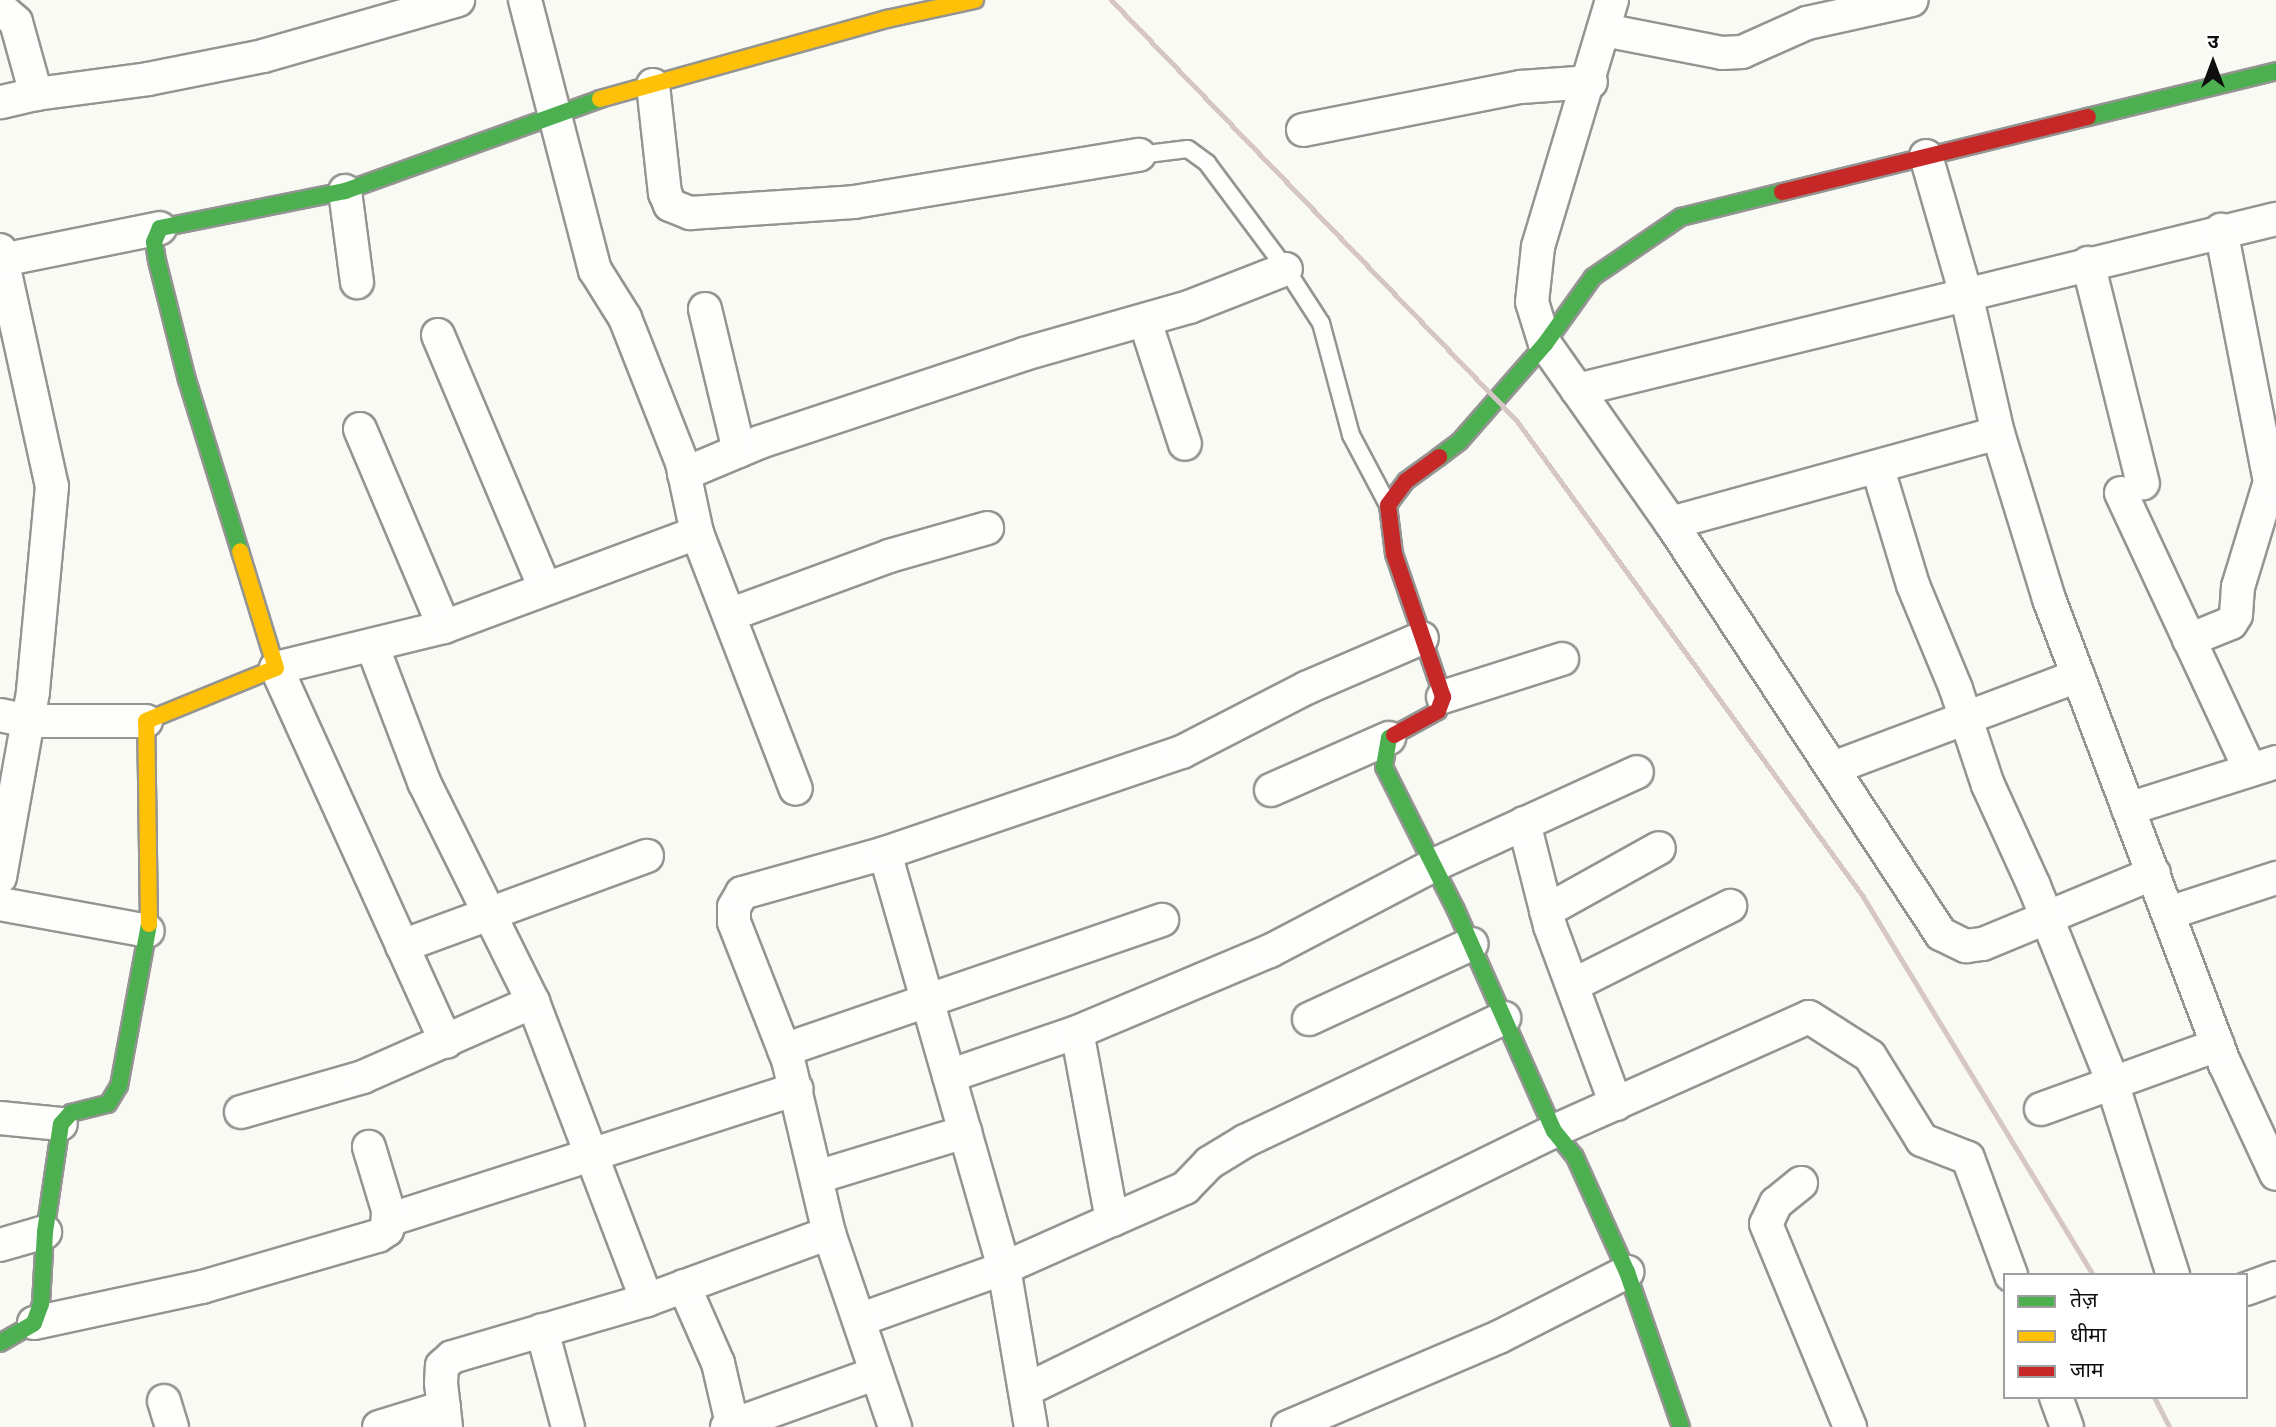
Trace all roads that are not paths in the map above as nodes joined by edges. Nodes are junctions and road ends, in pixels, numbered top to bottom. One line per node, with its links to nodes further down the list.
1 (17, 0): 6 (street)
2 (458, 0): 12 (street)
3 (525, 0): 14 (street)
4 (975, 0): 7 (street)
5 (1912, 0): 8 (street)
6 (0, 6): 12 (street)
7 (868, 12): 11 (street)
8 (1608, 15): 10 (street)
9 (2276, 71): 17 (street)
10 (1591, 82): 15 (street); 30 (street)
11 (653, 85): 14 (street); 16 (street)
12 (36, 94): 13 (street)
13 (0, 102)
14 (555, 112): 18 (street); 37 (street)
15 (1303, 130)
16 (1139, 155): 24 (lane)
17 (1926, 156): 26 (street); 30 (street)
18 (345, 191): 20 (street); 25 (street)
19 (2276, 219): 21 (street)
20 (160, 228): 22 (street); 49 (street)
21 (2221, 230): 23 (street); 46 (street)
22 (1, 255): 52 (street)
23 (2088, 263): 26 (street); 46 (street)
24 (1286, 269): 28 (street); 38 (lane)
25 (357, 282)
26 (1966, 295): 31 (street); 33 (street)
27 (705, 309): 35 (street)
28 (1145, 321): 34 (street); 35 (street)
29 (438, 335): 42 (street)
30 (1545, 344): 31 (street); 38 (street)
31 (1577, 390): 39 (street)
32 (360, 429): 44 (street)
33 (1998, 433): 36 (street); 50 (street)
34 (1185, 444)
35 (739, 451): 37 (street)
36 (1878, 468): 39 (street); 53 (street)
37 (684, 474): 41 (street)
38 (1388, 505): 45 (street)
39 (1671, 523): 57 (street)
40 (987, 528): 43 (street)
41 (697, 534): 42 (street); 43 (street)
42 (545, 588): 44 (street)
43 (729, 615): 59 (street)
44 (444, 626): 47 (street)
45 (1422, 638): 51 (street); 64 (street)
46 (2189, 640): 56 (street)
47 (372, 645): 49 (street); 72 (street)
48 (1562, 659): 51 (street)
49 (276, 668): 54 (street); 79 (street)
50 (2078, 676): 53 (street); 61 (street)
51 (1443, 697): 55 (street)
52 (14, 718): 54 (street); 68 (street)
53 (1965, 718): 57 (street); 75 (street)
54 (146, 721): 77 (street)
55 (1389, 738): 60 (street); 66 (street)
56 (2263, 765): 61 (street)
57 (1833, 768): 75 (street)
58 (1637, 772): 62 (street)
59 (796, 789)
60 (1271, 790)
61 (2129, 809): 67 (street)
62 (1524, 823): 66 (street); 73 (street)
63 (1659, 848): 73 (street)
64 (885, 853): 82 (street); 88 (street)
65 (647, 856): 72 (street)
66 (1434, 865): 78 (street); 85 (street)
67 (2154, 873): 74 (street); 75 (street)
68 (0, 877)
69 (2276, 878): 74 (street)
70 (0, 904): 77 (street)
71 (1730, 906): 80 (street)
72 (490, 911): 79 (street); 81 (street)
73 (1546, 911): 80 (street)
74 (2169, 913): 87 (street)
75 (2045, 914): 90 (street)
76 (1162, 920): 82 (street)
77 (148, 931): 96 (street)
78 (1471, 944): 83 (street); 84 (street)
79 (402, 946): 86 (street)
80 (1573, 985): 92 (street)
81 (533, 1002): 86 (street); 100 (street)
82 (928, 1002): 88 (street); 89 (street)
83 (1504, 1018): 97 (street); 105 (street)
84 (1310, 1019)
85 (1077, 1031): 89 (street); 105 (street)
86 (446, 1042): 94 (street)
87 (2218, 1045): 90 (street); 101 (street)
88 (784, 1050): 91 (street)
89 (949, 1076): 98 (street)
90 (2112, 1080): 93 (street); 112 (street)
91 (797, 1089): 100 (street); 102 (street)
92 (1615, 1104): 97 (street); 111 (street)
93 (2041, 1109)
94 (241, 1112)
95 (0, 1118): 96 (street)
96 (61, 1124): 106 (street)
97 (1555, 1131): 110 (street); 122 (street)
98 (965, 1132): 102 (street); 109 (street)
99 (369, 1147): 104 (street)
100 (589, 1153): 104 (street); 116 (street)
101 (2276, 1174)
102 (817, 1177): 107 (street)
103 (1801, 1183): 132 (street)
104 (388, 1220): 118 (street)
105 (1112, 1220): 109 (street)
106 (45, 1232): 108 (street); 118 (street)
107 (829, 1233): 114 (street); 117 (street)
108 (0, 1245)
109 (1004, 1268): 117 (street); 122 (street)
110 (1627, 1272): 130 (street); 131 (street)
111 (2010, 1273)
112 (2172, 1273)
113 (2276, 1278): 115 (street)
114 (684, 1286): 116 (street); 125 (street)
115 (2248, 1288)
116 (647, 1300): 119 (street)
117 (859, 1320): 121 (street)
118 (34, 1323): 120 (street)
119 (542, 1330): 124 (street); 127 (street)
120 (0, 1343)
121 (877, 1373): 125 (street); 128 (street)
122 (1027, 1390): 129 (street)
123 (2057, 1399): 133 (street)
124 (445, 1417): 126 (street)
125 (737, 1426)
126 (379, 1427)
127 (568, 1427)
128 (895, 1427)
129 (1031, 1427)
130 (1288, 1427)
131 (1681, 1427)
132 (1850, 1427)
133 (2067, 1427)

